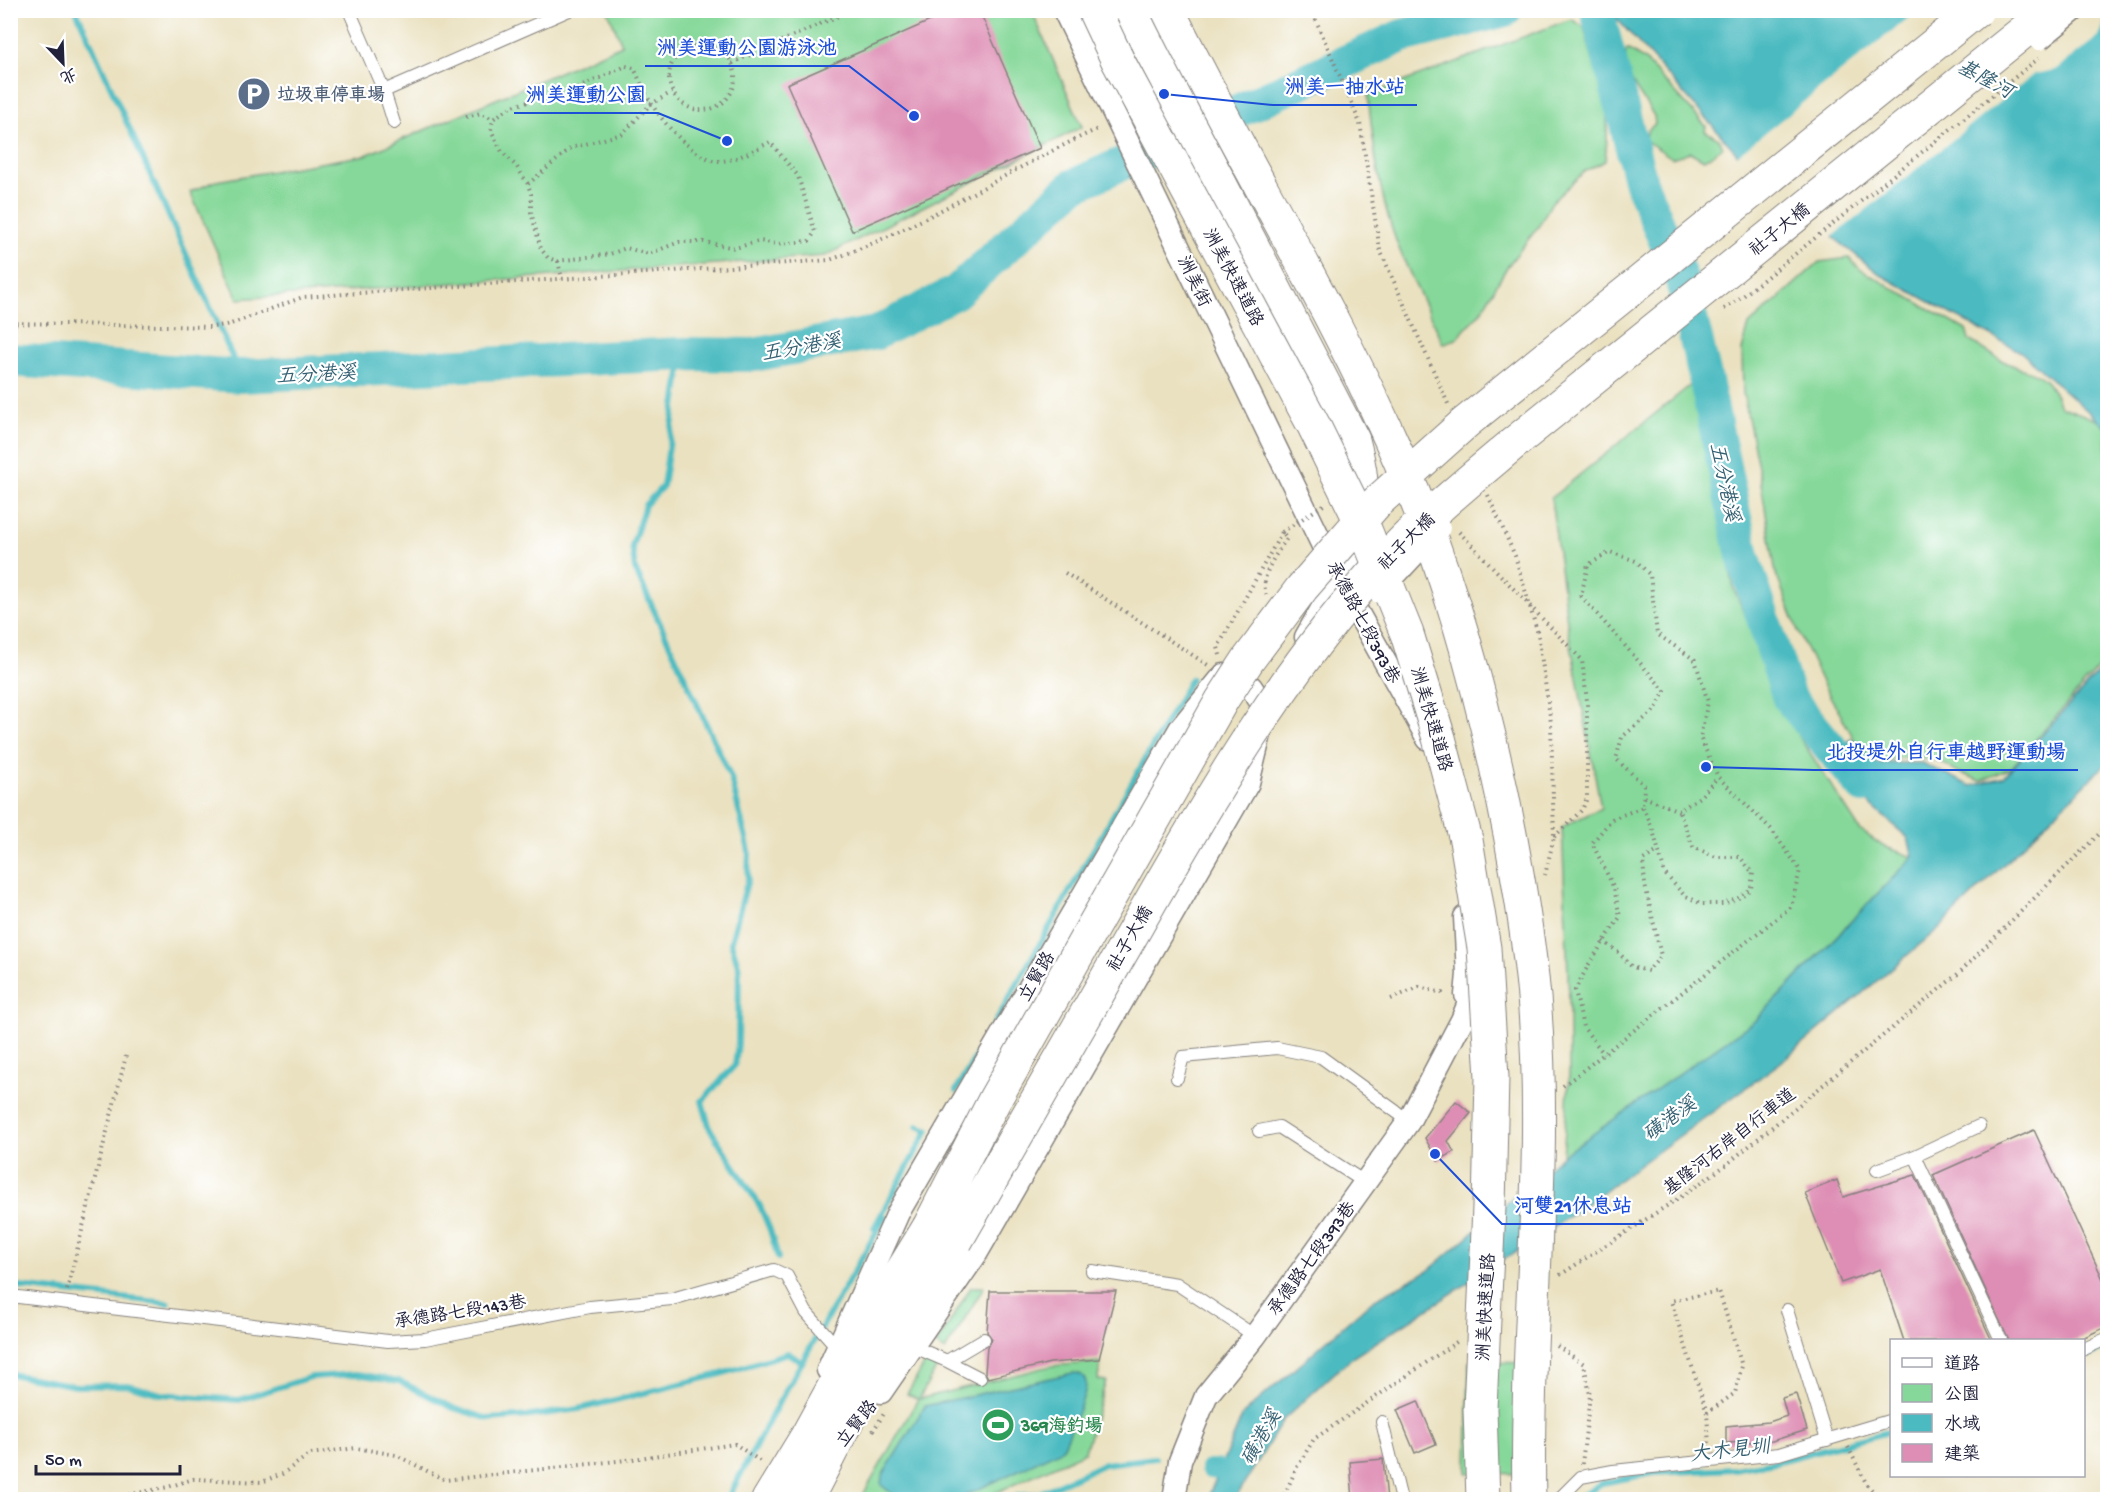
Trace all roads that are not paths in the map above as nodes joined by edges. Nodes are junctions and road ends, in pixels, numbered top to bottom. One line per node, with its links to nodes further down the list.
1 (348, 10): 11 (lane)
2 (570, 10): 11 (lane)
3 (1064, 10): 13 (street, 洲美街)
4 (1094, 10): 45 (main road, 洲美快速道路, bridge)
5 (1130, 10): 13 (main road)
6 (1168, 10): 46 (main road, bridge)
7 (1953, 10): 17 (street, bridge)
8 (1977, 10): 17 (main road, 社子大橋, bridge)
9 (2050, 10): 24 (main road, 社子大橋, bridge)
10 (2074, 10): 24 (street, bridge)
11 (384, 92): 12 (lane)
12 (394, 123)
13 (1333, 566): 14 (street, 立賢路); 15 (street, 立賢路); 18 (street, 承德路七段393巷)
14 (1222, 666): 15 (street); 33 (street, 立賢路)
15 (1266, 710): 29 (street, 立賢路)
16 (1177, 1078): 18 (lane)
17 (995, 1099): 24 (main road, 社子大橋, bridge)
18 (1409, 1121): 23 (street, 承德路七段393巷)
19 (1979, 1126): 21 (lane)
20 (1259, 1131): 23 (lane)
21 (1915, 1156): 22 (lane); 32 (lane)
22 (1877, 1170)
23 (1366, 1183): 28 (street, 承德路七段393巷)
24 (952, 1237): 29 (main road, 立賢路); 40 (main road, 立賢路)
25 (1092, 1271): 28 (lane)
26 (10, 1296): 33 (lane, 承德路七段143巷)
27 (1786, 1310): 39 (lane)
28 (1255, 1336): 43 (street, 承德路七段393巷)
29 (908, 1338): 35 (lane); 40 (main road, 立賢路)
30 (2108, 1338): 34 (lane)
31 (984, 1339): 35 (lane)
32 (2000, 1339)
33 (837, 1347): 40 (street, 立賢路)
34 (2085, 1349)
35 (947, 1361): 36 (lane)
36 (980, 1378)
37 (1890, 1421): 39 (lane)
38 (1382, 1422): 44 (lane)
39 (1827, 1440): 47 (lane)
40 (819, 1445): 41 (main road, 立賢路); 42 (main road, 立賢路)
41 (775, 1487)
42 (808, 1499)
43 (1174, 1500)
44 (1401, 1500)
45 (1482, 1500)
46 (1529, 1500)
47 (1558, 1500)

